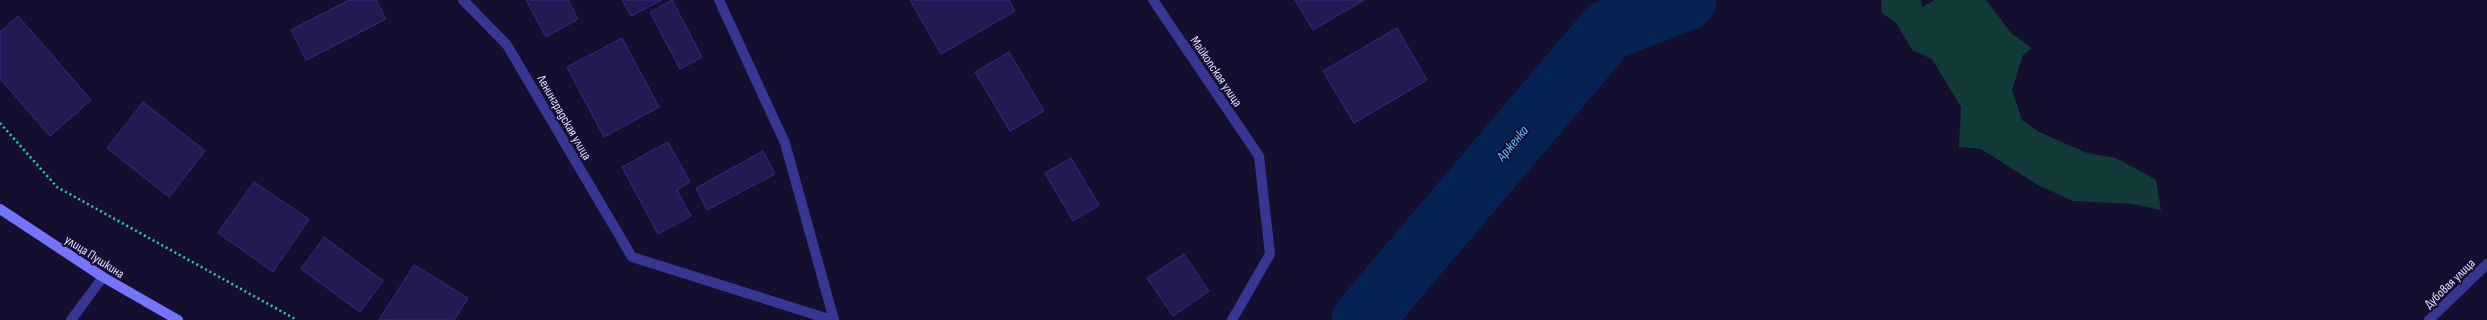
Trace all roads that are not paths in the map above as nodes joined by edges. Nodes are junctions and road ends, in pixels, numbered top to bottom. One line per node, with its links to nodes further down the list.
1 (463, 0): 9 (street, Ленинградская улица)
2 (718, 0): 9 (street)
3 (1152, 0): 10 (street, Майкопская улица)
4 (0, 209): 6 (main road, улица Пушкина)
5 (2487, 264): 11 (street, Дубовая улица)
6 (103, 277): 7 (street); 8 (main road, улица Пушкина)
7 (71, 320)
8 (178, 320)
9 (833, 320)
10 (1232, 320)
11 (2429, 320)

